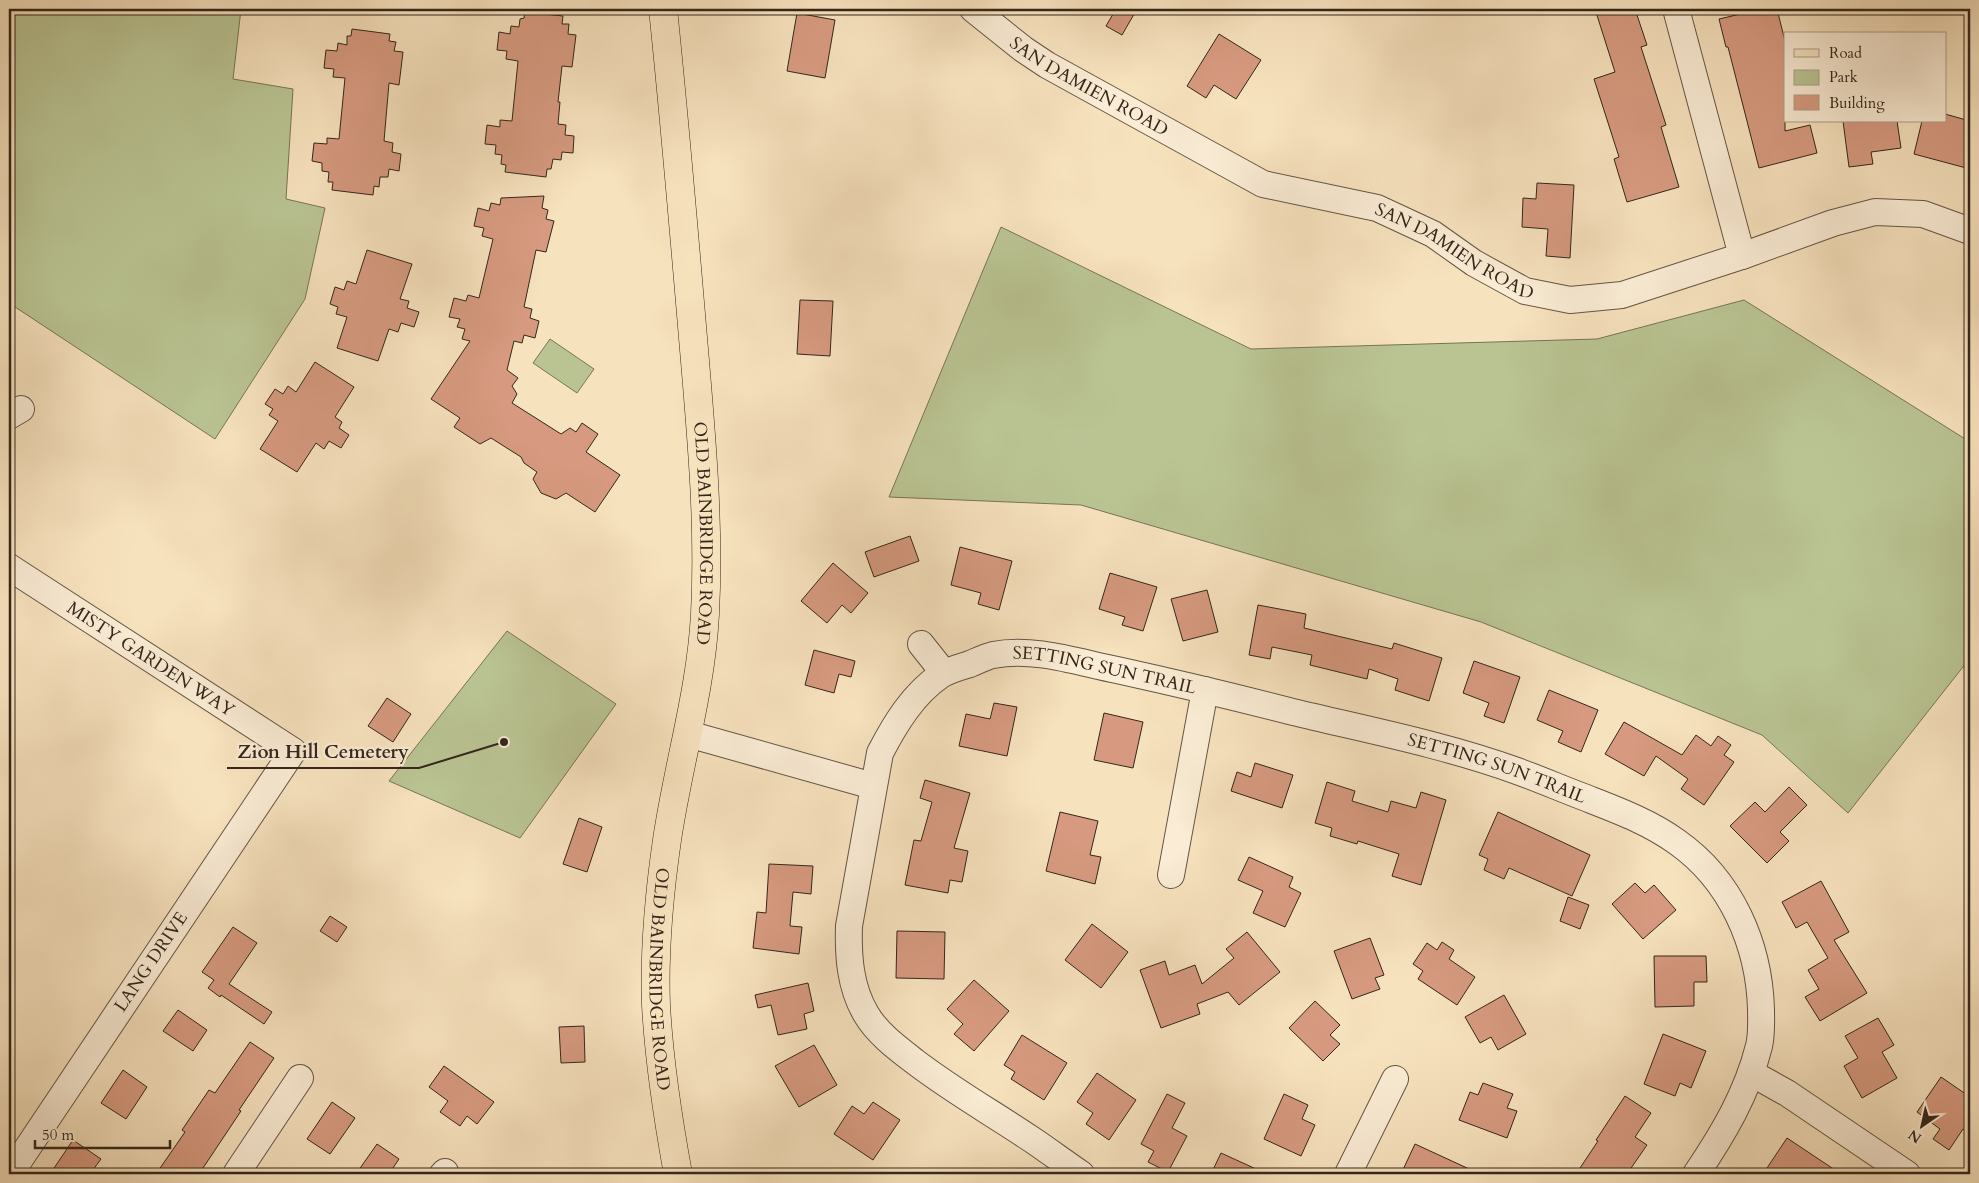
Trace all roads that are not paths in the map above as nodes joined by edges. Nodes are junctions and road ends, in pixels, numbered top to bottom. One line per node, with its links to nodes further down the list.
1 (663, 9): 10 (main road, OLD BAINBRIDGE ROAD)
2 (973, 9): 5 (street, SAN DAMIEN ROAD)
3 (1676, 9): 5 (street)
4 (1970, 232): 5 (street, SAN DAMIEN ROAD)
5 (1742, 256)
6 (9, 567): 11 (street, MISTY GARDEN WAY)
7 (921, 644): 8 (street)
8 (944, 673): 9 (street, SETTING SUN TRAIL); 12 (street, SETTING SUN TRAIL)
9 (1205, 690): 13 (street); 14 (street, SETTING SUN TRAIL)
10 (688, 734): 12 (street); 19 (main road, OLD BAINBRIDGE ROAD)
11 (293, 751): 17 (street, LANG DRIVE)
12 (874, 786): 20 (street, SETTING SUN TRAIL)
13 (1171, 875)
14 (1751, 1074): 22 (street, SETTING SUN TRAIL); 23 (street)
15 (300, 1078): 18 (street)
16 (1395, 1079): 21 (street)
17 (10, 1174)
18 (236, 1174)
19 (678, 1174)
20 (1081, 1174)
21 (1348, 1174)
22 (1696, 1174)
23 (1907, 1174)

